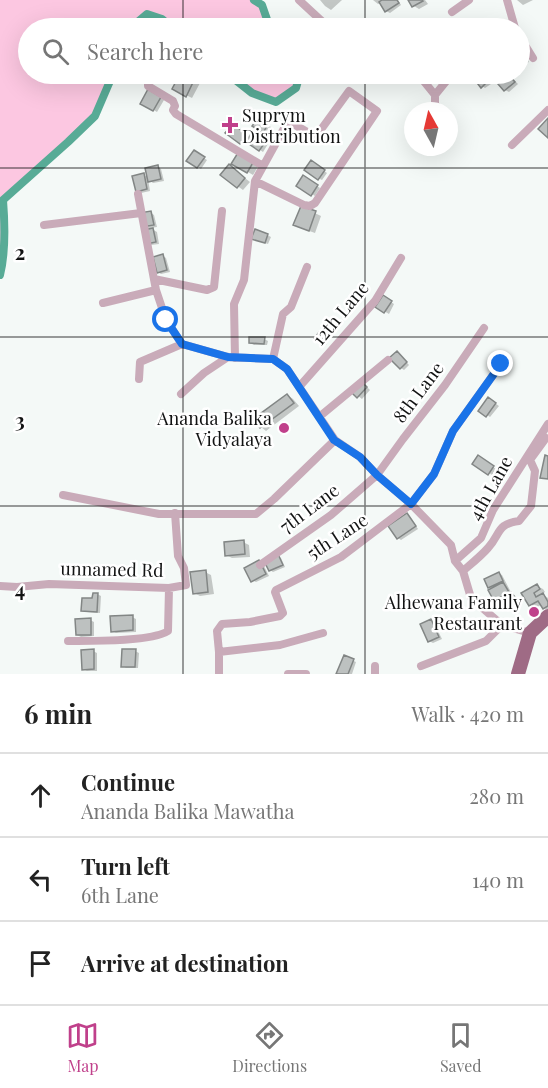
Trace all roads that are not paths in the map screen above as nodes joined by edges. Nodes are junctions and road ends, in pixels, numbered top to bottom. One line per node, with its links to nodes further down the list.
1 (299, 0): 5 (street)
2 (469, 0): 4 (street)
3 (507, 0): 6 (street)
4 (452, 12)
5 (318, 18)
6 (512, 18)
7 (530, 54): 8 (street)
8 (533, 58)
9 (148, 84): 16 (street)
10 (426, 84): 12 (street)
11 (444, 84): 12 (street)
12 (435, 95): 13 (street)
13 (435, 102)
14 (548, 110): 15 (street)
15 (512, 145)
16 (263, 166): 17 (street); 17 (street)
17 (255, 180): 29 (street)
18 (138, 194): 20 (street)
19 (222, 211): 24 (street)
20 (141, 213): 21 (street); 24 (street)
21 (44, 225)
22 (401, 258): 34 (street, 12th Lane)
23 (307, 267): 30 (street)
24 (154, 279): 25 (street)
25 (156, 290): 26 (street); 28 (street)
26 (103, 303)
27 (484, 328): 40 (street, 8th Lane)
28 (182, 344): 29 (street); 33 (street)
29 (232, 358): 30 (street); 35 (street)
30 (273, 359): 34 (street)
31 (388, 360): 36 (street)
32 (501, 364): 42 (street, 5th Lane)
33 (139, 379)
34 (299, 387): 36 (street)
35 (181, 394)
36 (319, 417): 39 (street)
37 (548, 424): 44 (street, 4th Lane)
38 (546, 438): 46 (street)
39 (334, 440): 40 (street); 43 (street)
40 (377, 475): 42 (street); 45 (street, 7th Lane)
41 (63, 495): 43 (street)
42 (411, 504): 44 (street); 54 (street, 5th Lane)
43 (175, 513): 48 (street, unnamed Rd)
44 (455, 561): 46 (street)
45 (260, 565)
46 (463, 572): 50 (street)
47 (0, 586): 48 (street, unnamed Rd)
48 (169, 588): 53 (street)
49 (548, 616): 52 (main road)
50 (502, 625): 52 (street); 55 (street)
51 (324, 633): 54 (street)
52 (530, 633): 59 (main road)
53 (68, 641)
54 (219, 652): 56 (street)
55 (421, 666)
56 (219, 674)
57 (288, 674): 58 (street)
58 (306, 674)
59 (518, 674)

